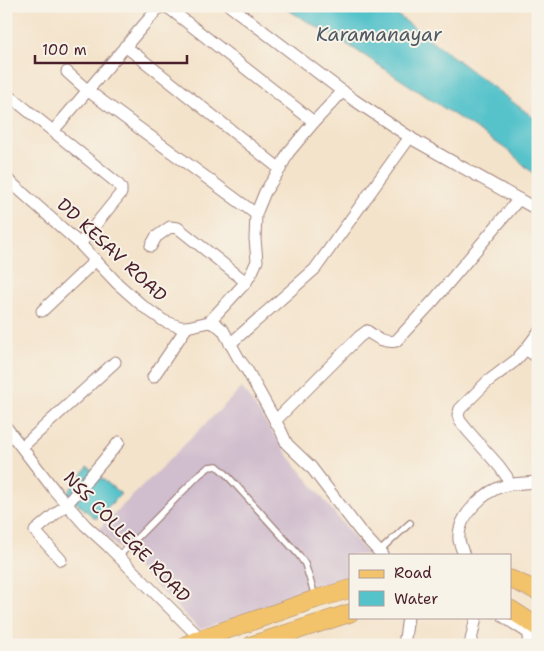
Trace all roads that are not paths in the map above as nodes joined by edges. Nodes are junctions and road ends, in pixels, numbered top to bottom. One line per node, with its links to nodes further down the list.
1 (162, 6): 3 (street); 8 (street)
2 (230, 6): 6 (street)
3 (125, 46): 5 (street); 11 (street)
4 (67, 72): 5 (street)
5 (87, 90): 9 (street); 15 (street)
6 (343, 91): 8 (street); 10 (street)
7 (6, 93): 9 (street)
8 (314, 122): 11 (street)
9 (53, 132): 16 (street)
10 (410, 137): 13 (street); 24 (street)
11 (280, 170): 15 (street)
12 (6, 178): 16 (street, DD KESAV ROAD)
13 (519, 199): 14 (street); 29 (street)
14 (538, 210)
15 (256, 214): 19 (street)
16 (80, 244): 18 (street, DD KESAV ROAD)
17 (151, 246): 19 (street)
18 (96, 260): 20 (street); 22 (street, DD KESAV ROAD)
19 (246, 282): 21 (street)
20 (42, 311)
21 (209, 322): 22 (street, DD KESAV ROAD); 24 (street)
22 (187, 327): 28 (street)
23 (538, 333): 25 (street)
24 (230, 344): 29 (street)
25 (526, 349): 26 (street); 34 (street)
26 (538, 358)
27 (115, 362): 32 (street)
28 (153, 377)
29 (275, 421): 37 (street)
30 (7, 431): 32 (street, NSS COLLEGE ROAD)
31 (119, 442): 35 (street)
32 (22, 447): 35 (street, NSS COLLEGE ROAD)
33 (538, 482): 34 (street)
34 (508, 485): 38 (street)
35 (67, 504): 39 (street, NSS COLLEGE ROAD); 40 (street)
36 (410, 523): 37 (lane)
37 (380, 553)
38 (464, 554)
39 (119, 556): 44 (lane); 51 (street, NSS COLLEGE ROAD)
40 (60, 560)
41 (512, 580): 43 (main road)
42 (349, 589): 44 (main road)
43 (538, 591)
44 (316, 599): 51 (main road)
45 (512, 609): 50 (main road)
46 (349, 613): 52 (main road)
47 (408, 618): 53 (street)
48 (476, 618): 54 (street)
49 (506, 618): 55 (street)
50 (538, 627)
51 (198, 643)
52 (252, 645)
53 (404, 645)
54 (470, 645)
55 (527, 645)

